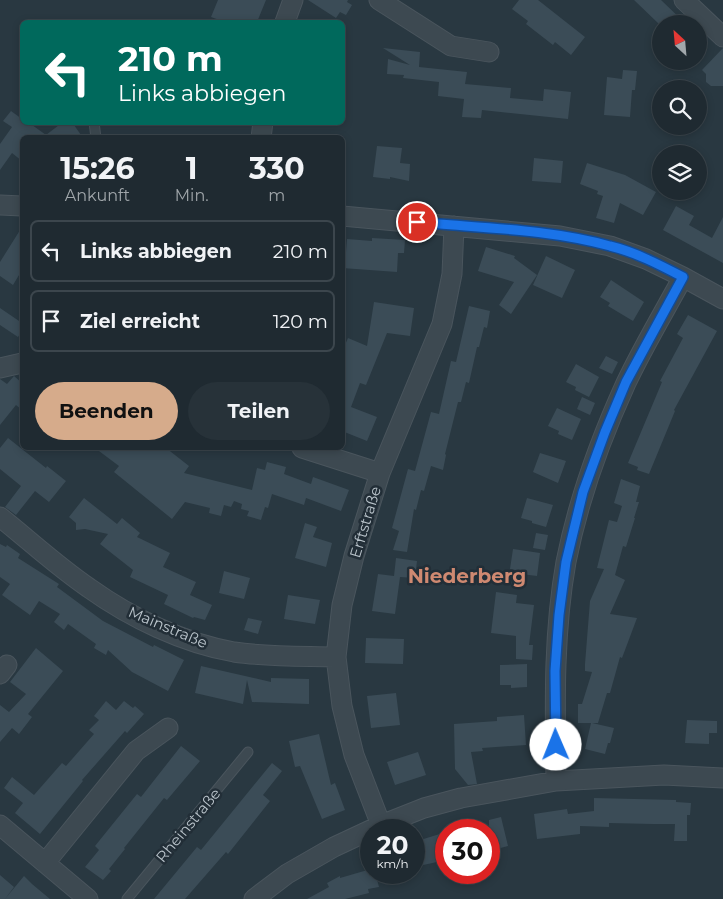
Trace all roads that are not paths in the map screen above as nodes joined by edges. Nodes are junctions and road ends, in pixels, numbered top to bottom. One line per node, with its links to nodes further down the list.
1 (293, 0): 4 (street)
2 (379, 0): 6 (street)
3 (684, 0): 5 (street)
4 (286, 20)
5 (723, 37)
6 (489, 52)
7 (11, 206): 9 (street)
8 (345, 216): 10 (street)
9 (0, 222)
10 (454, 226): 11 (street); 16 (street, Erftstraße)
11 (683, 277): 12 (street); 22 (street)
12 (723, 299)
13 (20, 363): 14 (street)
14 (0, 368)
15 (308, 450): 16 (street)
16 (380, 474): 18 (street, Erftstraße)
17 (0, 517): 18 (street, Mainstraße)
18 (336, 657): 23 (street, Erftstraße)
19 (168, 728): 27 (street)
20 (248, 752): 29 (lane, Rheinstraße)
21 (723, 778): 22 (street)
22 (556, 781): 24 (street)
23 (379, 819)
24 (396, 819)
25 (0, 825): 27 (street)
26 (360, 835): 30 (street)
27 (45, 863): 28 (street)
28 (88, 899)
29 (127, 899)
30 (254, 899)

